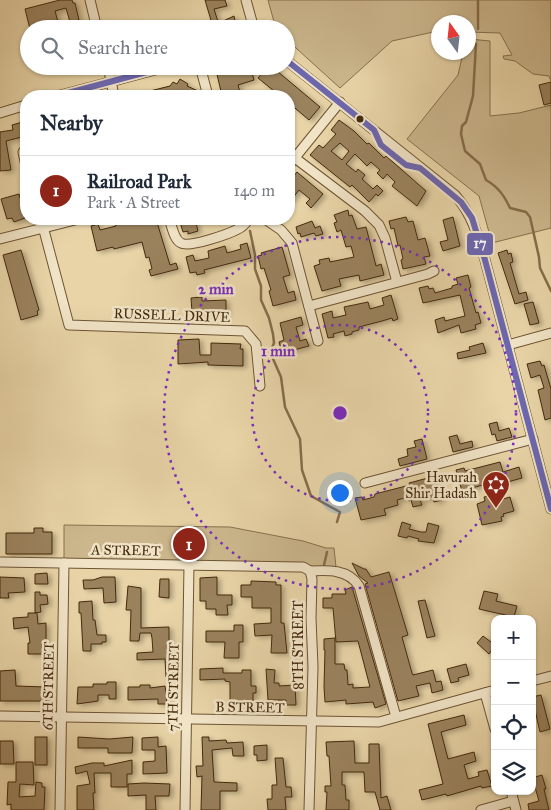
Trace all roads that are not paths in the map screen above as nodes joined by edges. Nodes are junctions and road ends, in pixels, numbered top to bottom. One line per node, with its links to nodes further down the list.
1 (90, 0): 3 (street)
2 (246, 0): 4 (street)
3 (95, 20)
4 (252, 20)
5 (295, 67): 13 (street)
6 (110, 75): 9 (street)
7 (137, 75): 9 (street)
8 (202, 75): 12 (street)
9 (111, 82): 10 (street); 11 (street)
10 (80, 90)
11 (113, 90)
12 (206, 90)
13 (340, 102): 16 (street); 28 (street)
14 (20, 107): 15 (street)
15 (0, 113)
16 (295, 158): 24 (street)
17 (37, 225): 22 (street)
18 (43, 225): 29 (street, RUSSELL DRIVE)
19 (171, 225): 20 (street)
20 (245, 225)
21 (274, 225): 25 (street)
22 (0, 239)
23 (434, 271): 24 (street)
24 (397, 282): 25 (street)
25 (309, 306): 27 (street)
26 (551, 333): 28 (street)
27 (318, 341)
28 (508, 345): 30 (street)
29 (260, 386)
30 (532, 439): 31 (street); 32 (street)
31 (366, 483)
32 (551, 509)
33 (0, 562): 34 (street, A STREET)
34 (64, 563): 35 (street, A STREET); 42 (street, 6TH STREET)
35 (189, 565): 36 (street, A STREET); 44 (street, 7TH STREET)
36 (310, 571): 43 (street, A STREET); 45 (street, 8TH STREET)
37 (551, 676): 38 (street)
38 (536, 679)
39 (490, 691): 40 (street); 43 (street, B STREET)
40 (492, 705)
41 (0, 716): 42 (street, B STREET)
42 (62, 717): 44 (street, B STREET); 47 (street, 6TH STREET)
43 (396, 717): 45 (street, B STREET)
44 (186, 719): 45 (street, B STREET); 48 (street, 7TH STREET)
45 (311, 722): 49 (street, 8TH STREET)
46 (515, 806): 50 (street)
47 (60, 810)
48 (185, 810)
49 (310, 810)
50 (481, 810)

